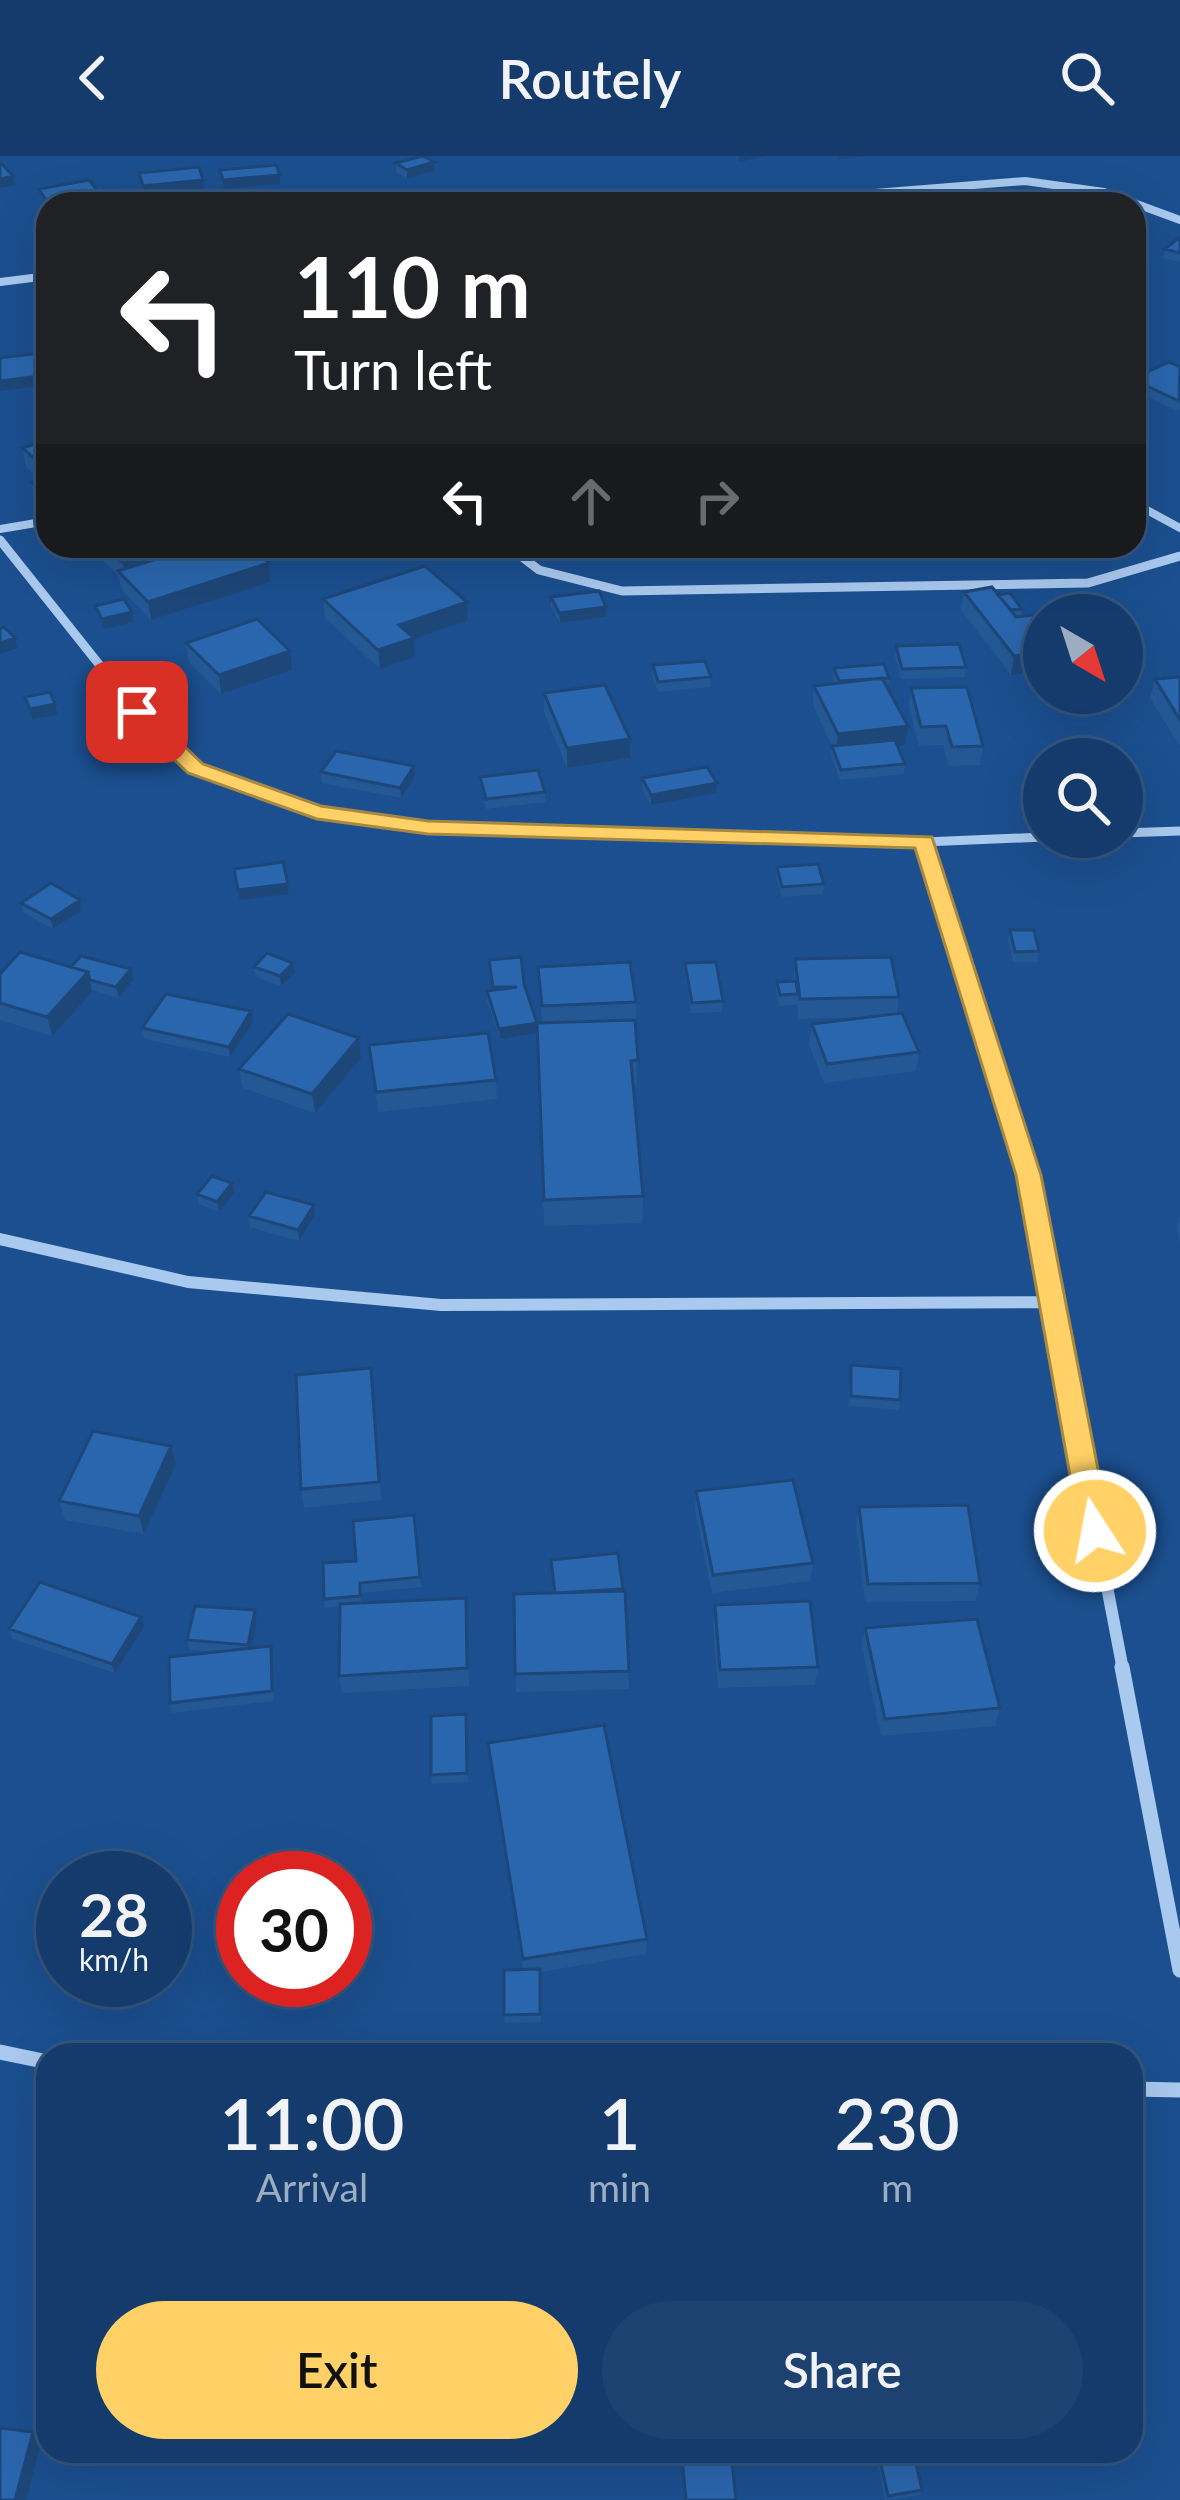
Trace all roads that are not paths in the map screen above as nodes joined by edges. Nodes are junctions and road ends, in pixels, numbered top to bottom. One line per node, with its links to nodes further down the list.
1 (886, 192): 2 (street)
2 (1103, 192)
3 (1146, 206): 4 (street)
4 (1180, 220)
5 (36, 278): 6 (street)
6 (0, 282)
7 (1146, 510): 9 (street)
8 (36, 523): 10 (street)
9 (1180, 528)
10 (0, 529)
11 (0, 540): 17 (street)
12 (1180, 556): 13 (street)
13 (524, 558)
14 (1180, 830): 15 (street)
15 (1143, 832)
16 (1023, 837): 17 (street)
17 (924, 842): 19 (street)
18 (0, 1239): 19 (street)
19 (1050, 1302): 20 (street)
20 (1180, 1970)
21 (0, 2052): 22 (street)
22 (36, 2060)
23 (1143, 2089): 24 (street)
24 (1180, 2090)

